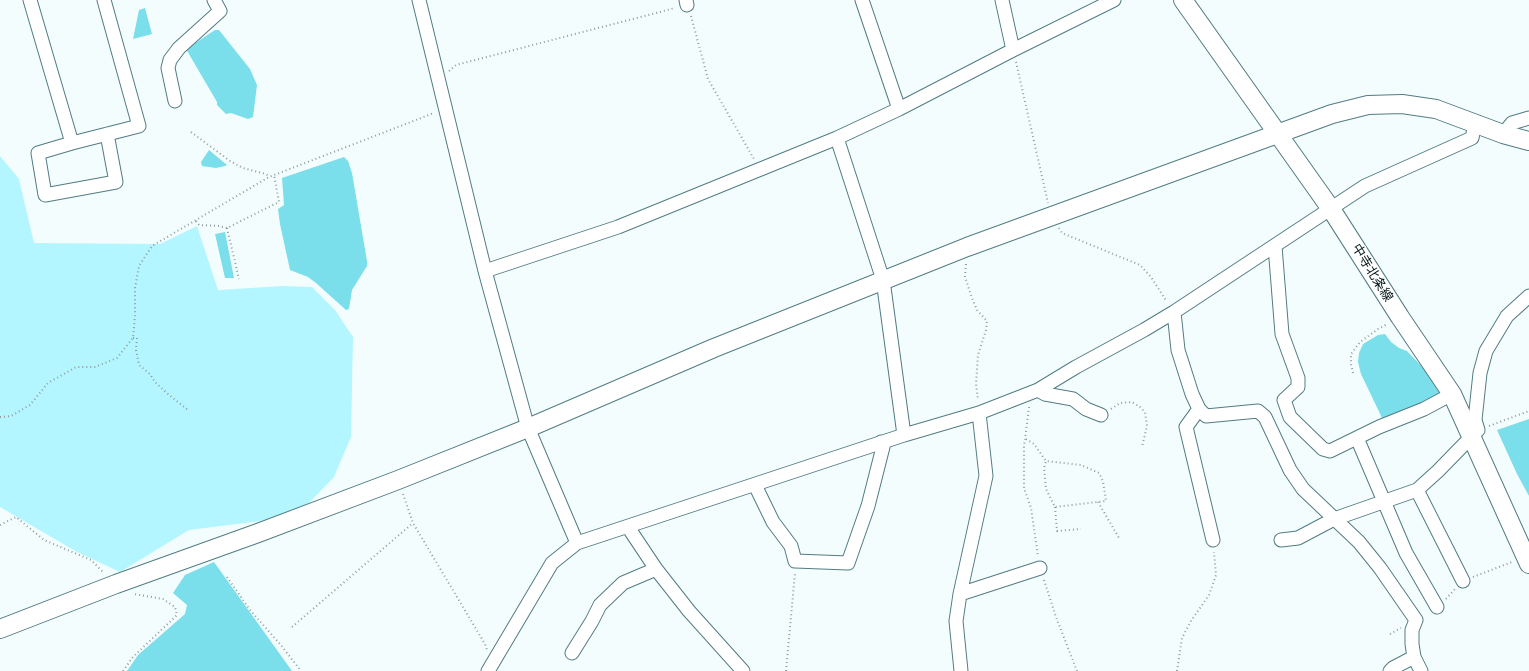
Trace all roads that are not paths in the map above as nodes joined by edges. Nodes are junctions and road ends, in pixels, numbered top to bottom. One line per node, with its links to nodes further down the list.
1 (30, 0): 19 (street)
2 (104, 0): 14 (street)
3 (214, 0): 10 (street)
4 (419, 0): 22 (street)
5 (862, 0): 11 (street)
6 (1002, 0): 9 (street)
7 (1114, 0): 9 (street)
8 (1183, 0): 15 (street, 中寺北条線)
9 (1013, 50): 11 (street)
10 (175, 101)
11 (899, 109): 17 (street)
12 (1529, 118): 16 (street)
13 (1475, 124): 15 (street); 16 (street); 20 (street)
14 (107, 134): 19 (street); 19 (street)
15 (1277, 134): 20 (street, 中寺北条線); 23 (street)
16 (1503, 134): 18 (street)
17 (837, 138): 22 (street); 23 (street)
18 (1529, 141)
19 (72, 143)
20 (1331, 209): 21 (street); 27 (street, 中寺北条線)
21 (1275, 246): 25 (street); 31 (street)
22 (484, 271): 32 (street)
23 (883, 280): 32 (street); 35 (street)
24 (1529, 296): 34 (street)
25 (1174, 312): 26 (street); 28 (street)
26 (1038, 390): 29 (street); 30 (street)
27 (1452, 394): 34 (street, 中寺北条線); 36 (street)
28 (1199, 409): 33 (street); 43 (street)
29 (979, 413): 35 (street); 50 (street)
30 (1101, 415)
31 (1290, 417): 33 (street); 36 (street)
32 (528, 428): 45 (street); 52 (street)
33 (1273, 433): 41 (street)
34 (1475, 433): 39 (street); 46 (street, 中寺北条線)
35 (904, 435): 37 (street)
36 (1357, 438): 40 (street)
37 (881, 442): 38 (street); 38 (street)
38 (755, 485): 42 (street)
39 (1417, 490): 40 (street); 49 (street)
40 (1385, 501): 41 (street); 51 (street)
41 (1334, 519): 44 (street); 54 (street)
42 (628, 527): 45 (street); 48 (street)
43 (1213, 540)
44 (1281, 540)
45 (577, 543): 55 (street)
46 (1529, 564)
47 (1040, 568): 50 (street)
48 (656, 569): 53 (street); 56 (street)
49 (1463, 581)
50 (960, 594): 57 (street)
51 (1437, 608)
52 (0, 629)
53 (572, 653)
54 (1414, 657): 58 (street); 59 (street)
55 (489, 668)
56 (743, 671)
57 (961, 671)
58 (1390, 671)
59 (1421, 671)

